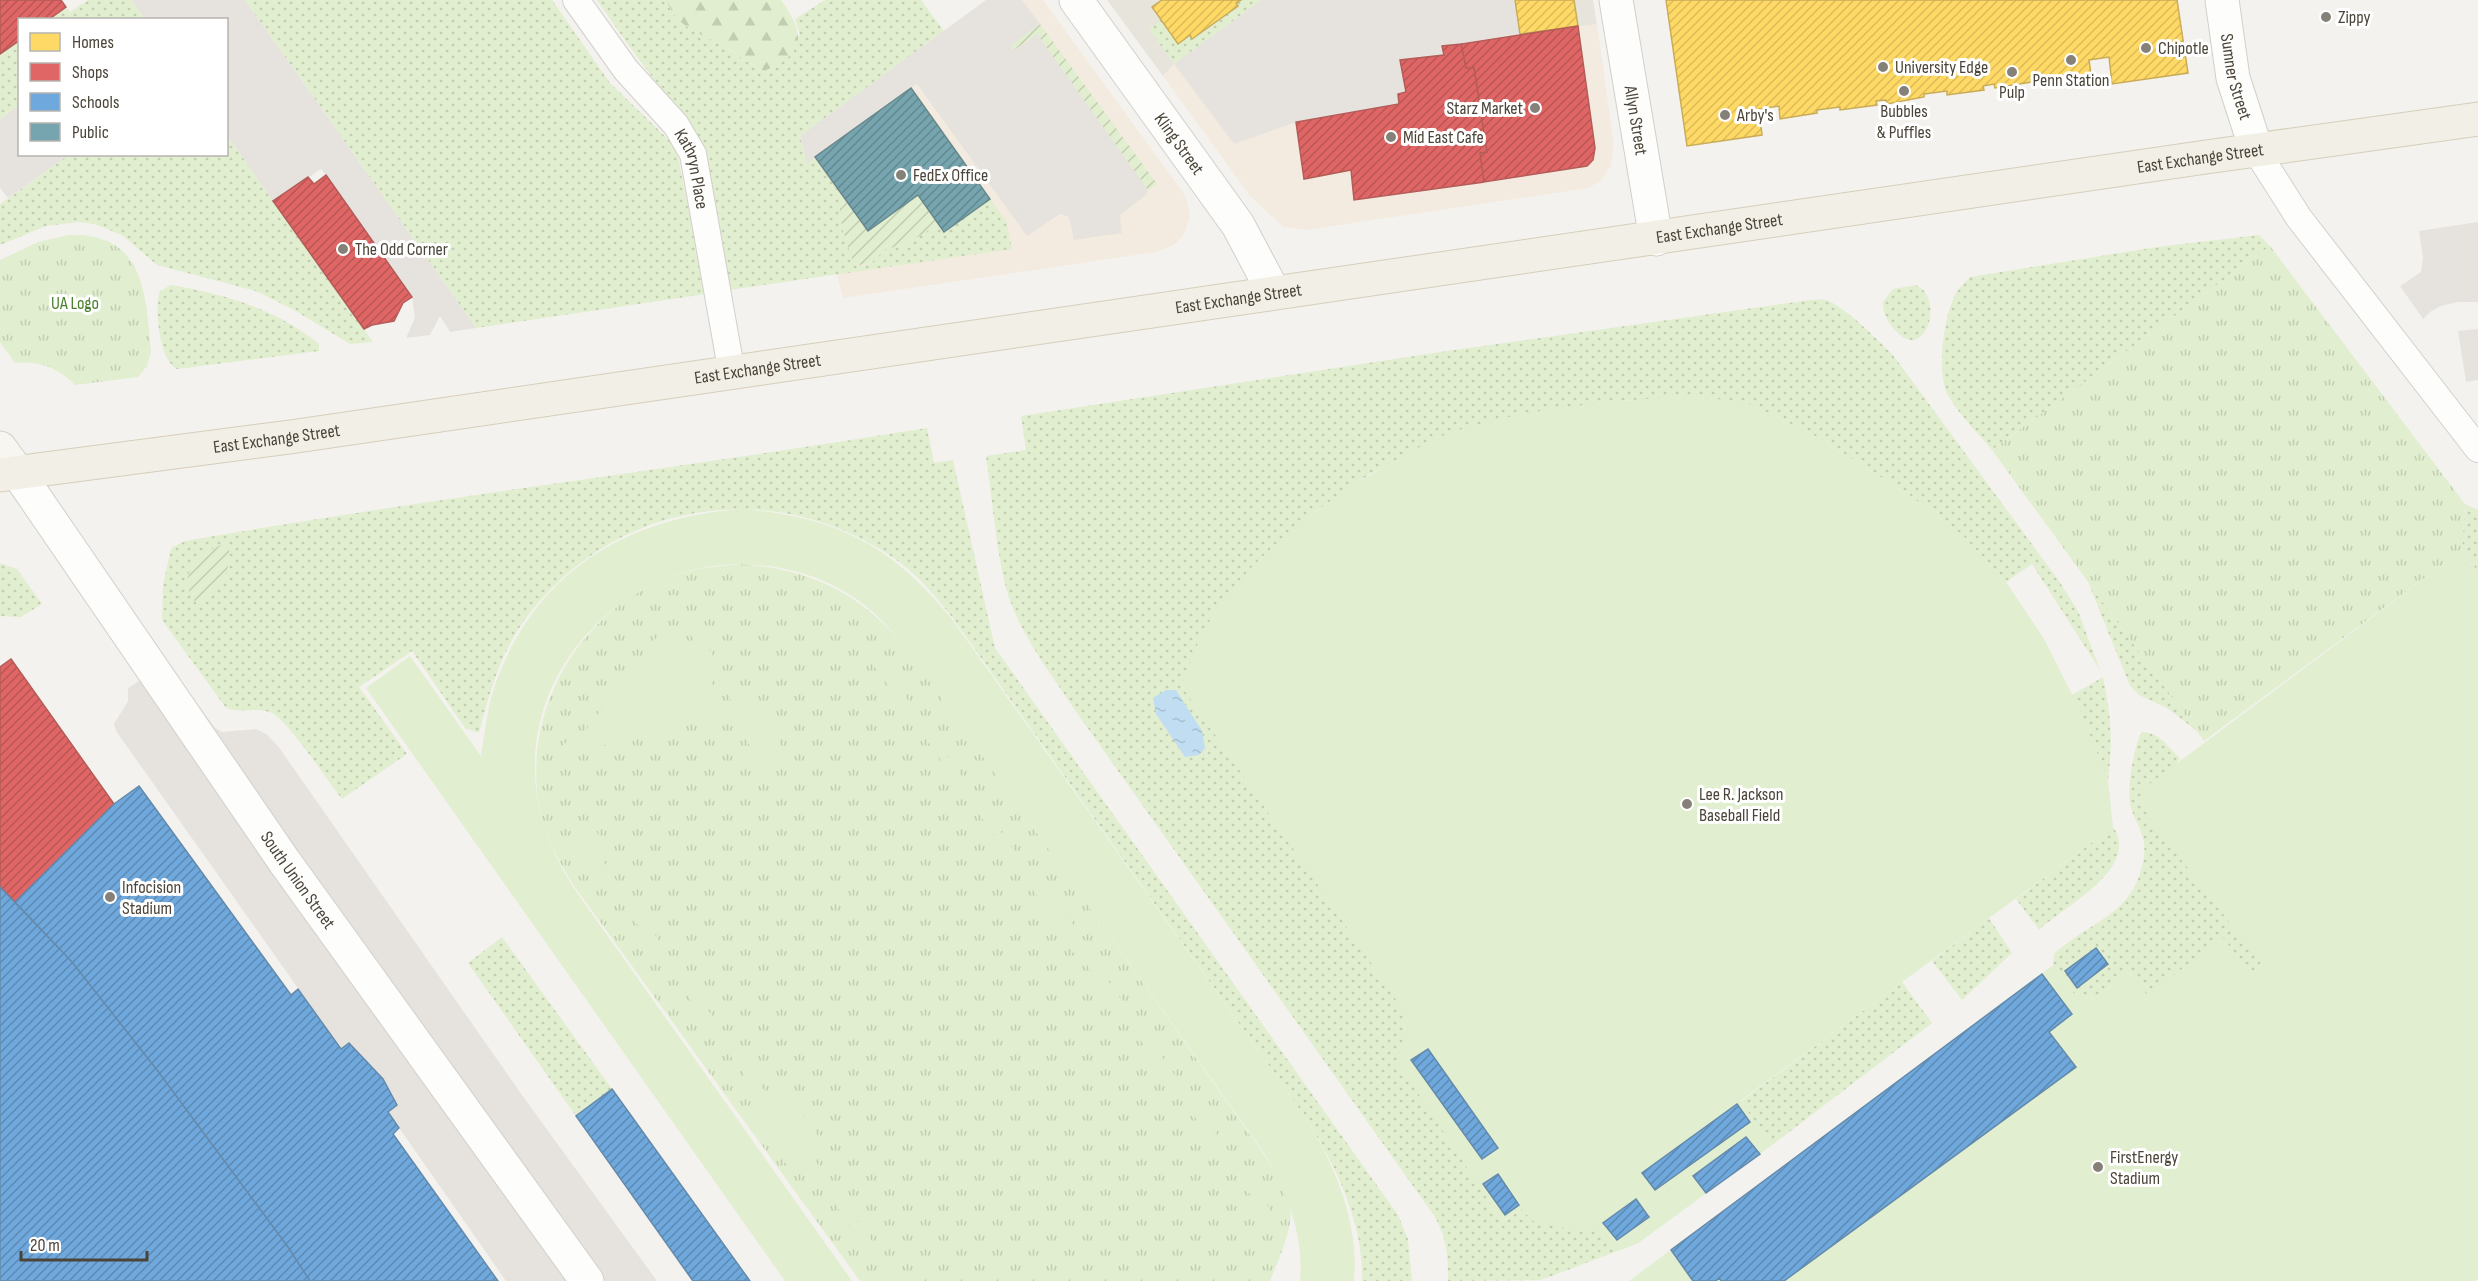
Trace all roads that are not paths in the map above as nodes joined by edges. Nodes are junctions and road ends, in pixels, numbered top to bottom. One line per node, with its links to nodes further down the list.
1 (576, 0): 9 (lane, Kathryn Place)
2 (1076, 0): 8 (street, Kling Street)
3 (1616, 0): 7 (street, Allyn Street)
4 (2222, 0): 6 (street, Sumner Street)
5 (2478, 119): 6 (main road, East Exchange Street)
6 (2258, 152): 7 (main road, East Exchange Street); 10 (lane)
7 (1656, 239): 8 (main road, East Exchange Street)
8 (1274, 293): 9 (main road, East Exchange Street)
9 (732, 374): 11 (main road, East Exchange Street)
10 (2478, 449)
11 (6, 466): 12 (street, South Union Street)
12 (587, 1281)

